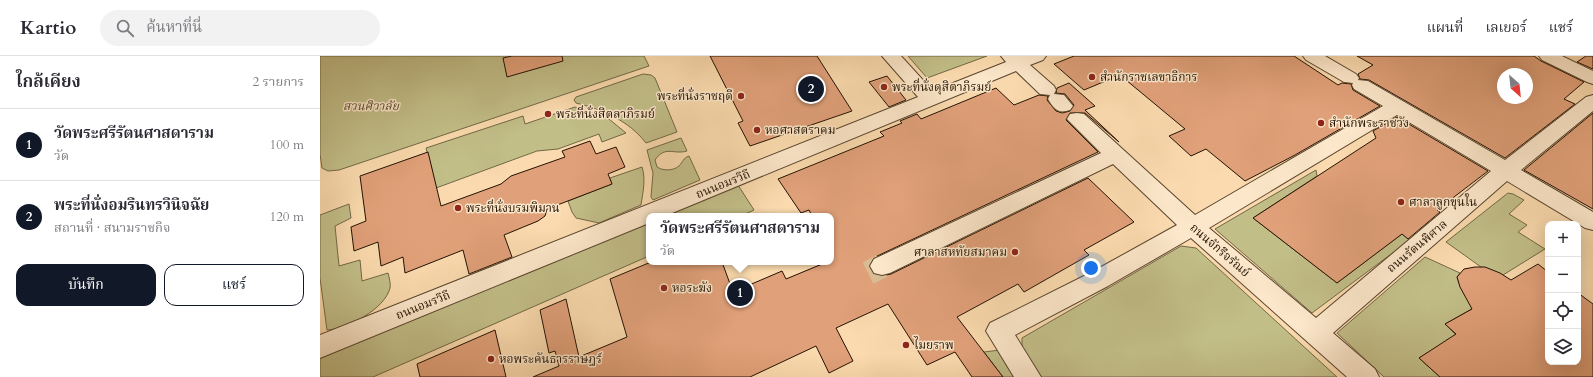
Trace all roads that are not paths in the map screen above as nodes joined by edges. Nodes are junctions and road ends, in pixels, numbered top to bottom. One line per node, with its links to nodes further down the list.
1 (891, 56): 6 (street)
2 (1312, 56): 8 (street)
3 (1548, 56): 5 (street)
4 (1022, 58): 6 (street, ถนนอมรวิถี); 9 (street, ถนนจักรีจรัณย์)
5 (1593, 78)
6 (930, 99): 11 (street, ถนนอมรวิถี)
7 (1593, 101): 10 (street, ถนนรัตนพิศาล)
8 (1397, 106): 10 (street); 14 (street)
9 (1114, 155): 14 (street, ถนนจักรีจรัณย์); 15 (street)
10 (1505, 171): 13 (street); 16 (street, ถนนรัตนพิศาล)
11 (650, 213)
12 (646, 214): 17 (street, ถนนอมรวิถี)
13 (1593, 222)
14 (1193, 227): 16 (street, ถนนจักรีจรัณย์); 18 (street)
15 (882, 266)
16 (1316, 332): 19 (street, ถนนจักรีจรัณย์)
17 (320, 347)
18 (1028, 377)
19 (1366, 377)

